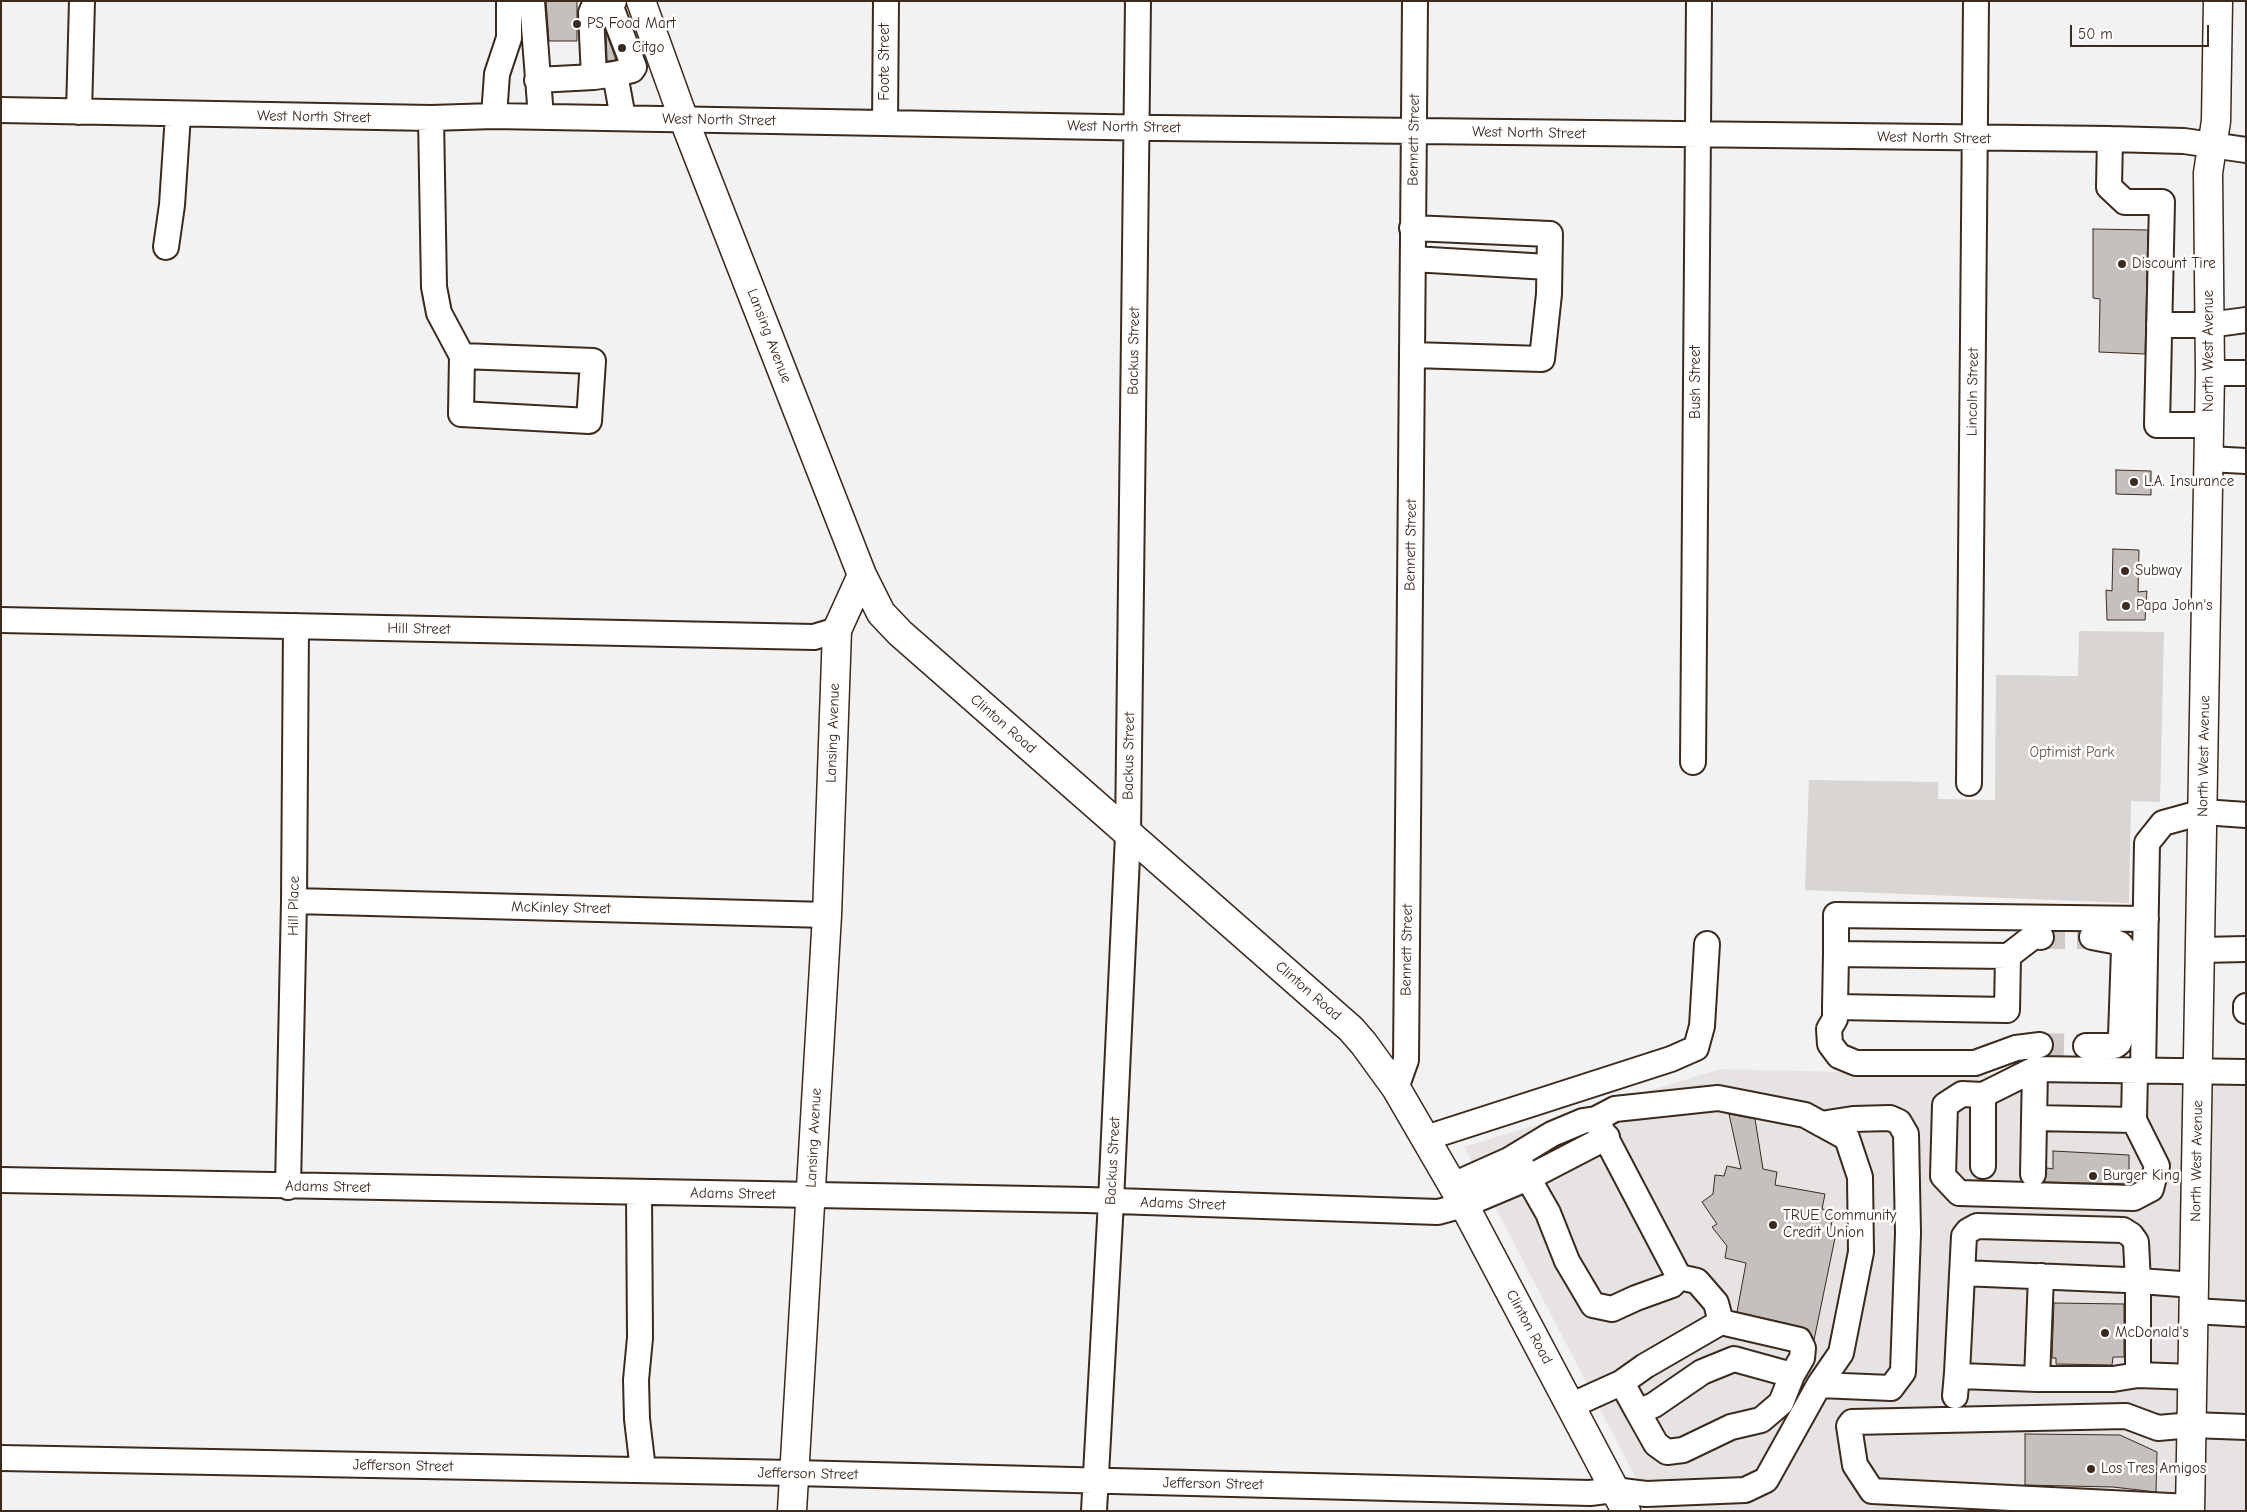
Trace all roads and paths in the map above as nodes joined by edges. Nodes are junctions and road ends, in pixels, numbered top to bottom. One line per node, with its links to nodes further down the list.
1 (82, 1): 15 (street)
2 (509, 1): 17 (street)
3 (532, 1): 13 (street)
4 (641, 1): 21 (main road, Lansing Avenue)
5 (886, 1): 22 (street, Foote Street)
6 (1138, 1): 23 (street, Backus Street)
7 (1415, 1): 24 (street, Bennett Street)
8 (1699, 1): 25 (street, Bush Street)
9 (1976, 1): 26 (street, Lincoln Street)
10 (2218, 1): 28 (main road, North West Avenue)
11 (612, 2): 12 (street); 12 (street)
12 (604, 76): 13 (street); 20 (street)
13 (537, 80): 18 (street)
14 (1, 110): 15 (street, West North Street)
15 (79, 112): 16 (street, West North Street)
16 (178, 115): 19 (street, West North Street); 31 (street)
17 (494, 116): 18 (street, West North Street); 19 (street, West North Street)
18 (541, 117): 20 (street, West North Street)
19 (432, 118): 38 (street)
20 (623, 118): 21 (street, West North Street)
21 (684, 120): 22 (street, West North Street); 44 (main road, Lansing Avenue)
22 (885, 123): 23 (street, West North Street)
23 (1137, 128): 24 (street, West North Street); 52 (street, Backus Street)
24 (1414, 131): 25 (street, West North Street); 30 (street, Bennett Street)
25 (1698, 136): 26 (street, West North Street); 48 (street, Bush Street)
26 (1976, 138): 27 (street, West North Street); 49 (street, Lincoln Street)
27 (2110, 139): 28 (street, West North Street); 36 (street)
28 (2213, 146): 29 (street, West North Street); 35 (main road, North West Avenue)
29 (2246, 150)
30 (1412, 228): 32 (street, Bennett Street); 33 (street)
31 (166, 247)
32 (1413, 259): 33 (street); 37 (street, Bennett Street)
33 (1548, 267): 37 (street)
34 (2246, 320): 35 (street)
35 (2209, 325): 36 (street); 39 (main road, North West Avenue)
36 (2159, 326): 41 (street)
37 (1413, 355): 72 (street, Bennett Street)
38 (462, 356): 38 (street)
39 (2210, 373): 40 (street); 41 (main road, North West Avenue)
40 (2246, 373)
41 (2209, 426): 42 (main road, North West Avenue)
42 (2208, 459): 43 (street); 50 (main road, North West Avenue)
43 (2246, 461)
44 (862, 575): 47 (main road, Lansing Avenue); 52 (main road, Clinton Road)
45 (1, 620): 46 (street, Hill Street)
46 (296, 626): 47 (street, Hill Street); 53 (street, Hill Place)
47 (837, 630): 54 (main road, Lansing Avenue)
48 (1693, 762)
49 (1969, 783)
50 (2203, 812): 51 (street); 56 (street); 60 (main road, North West Avenue)
51 (2246, 815)
52 (1128, 835): 72 (main road, Clinton Road); 88 (street, Backus Street)
53 (294, 901): 54 (street, McKinley Street); 84 (street, Hill Place)
54 (827, 915): 87 (main road, Lansing Avenue)
55 (1976, 917): 56 (street); 61 (street); 62 (street)
56 (2146, 919): 69 (street)
57 (2092, 943): 67 (street)
58 (1707, 944): 78 (street)
59 (2246, 949): 60 (street)
60 (2201, 950): 70 (main road, North West Avenue)
61 (1836, 954): 62 (street); 65 (street)
62 (1975, 956): 65 (street)
63 (2246, 1006): 64 (street)
64 (2246, 1011)
65 (1835, 1013): 66 (street)
66 (2040, 1039)
67 (2086, 1040)
68 (2035, 1069): 69 (street); 73 (street); 74 (street)
69 (2139, 1071): 70 (street); 75 (street)
70 (2199, 1072): 71 (street); 93 (main road, North West Avenue)
71 (2246, 1072)
72 (1396, 1088): 78 (main road, Clinton Road)
73 (1984, 1094): 75 (street); 80 (street)
74 (2034, 1118): 75 (street); 81 (street)
75 (2134, 1120)
76 (1821, 1124): 77 (street, Jefferson Street); 101 (street, Jefferson Street); 101 (street)
77 (1602, 1128): 79 (street); 82 (street); 90 (street)
78 (1426, 1138): 86 (main road, Clinton Road)
79 (1517, 1155): 82 (street); 86 (street)
80 (1983, 1166)
81 (2033, 1174)
82 (1528, 1178): 86 (street); 90 (street)
83 (1, 1180): 84 (street, Adams Street)
84 (288, 1186): 85 (street, Adams Street)
85 (639, 1192): 87 (street, Adams Street); 107 (street)
86 (1459, 1195): 88 (street, Adams Street); 102 (main road, Clinton Road)
87 (811, 1196): 88 (street, Adams Street); 108 (main road, Lansing Avenue)
88 (1111, 1201): 109 (street, Backus Street)
89 (1962, 1274): 91 (street); 92 (street); 99 (street)
90 (1679, 1276): 95 (street)
91 (2041, 1276): 92 (street); 99 (street)
92 (2138, 1282): 93 (street); 97 (street)
93 (2194, 1298): 94 (street); 98 (main road, North West Avenue)
94 (2246, 1314)
95 (1721, 1322): 96 (street); 100 (street)
96 (1792, 1375): 103 (street); 103 (street)
97 (2138, 1375): 98 (street); 99 (street)
98 (2193, 1377): 104 (main road, North West Avenue)
99 (2037, 1379)
100 (1622, 1383): 102 (street); 103 (street)
101 (1819, 1386): 110 (street, Jefferson Street)
102 (1570, 1406): 110 (main road, Clinton Road)
103 (1638, 1412)
104 (2192, 1425): 105 (street); 111 (main road, North West Avenue); 111 (street)
105 (2246, 1427)
106 (1, 1458): 107 (street, Jefferson Street)
107 (643, 1470): 108 (street, Jefferson Street)
108 (794, 1473): 109 (street, Jefferson Street); 112 (main road, Lansing Avenue)
109 (1096, 1482): 110 (street, Jefferson Street); 113 (street, Backus Street)
110 (1620, 1500)
111 (2190, 1509)
112 (792, 1511)
113 (1094, 1511)

